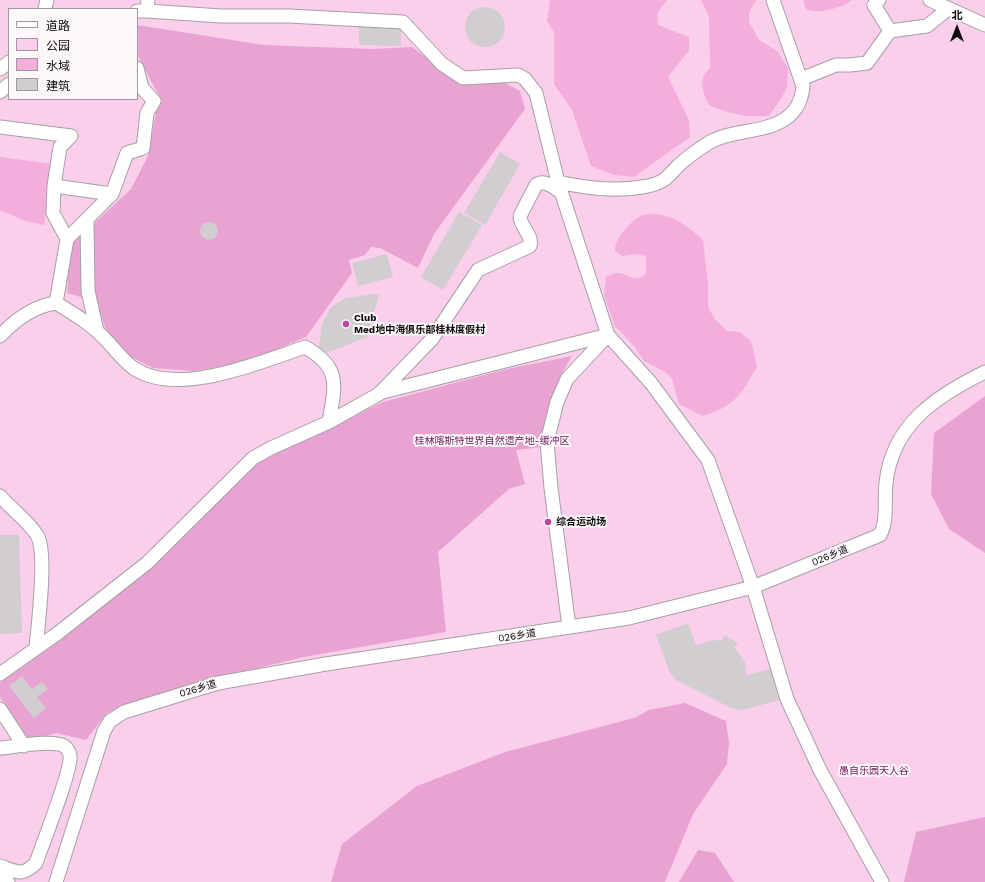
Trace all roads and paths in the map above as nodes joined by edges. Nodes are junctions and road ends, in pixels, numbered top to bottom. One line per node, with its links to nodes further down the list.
1 (773, 0): 11 (street)
2 (879, 0): 7 (street)
3 (930, 0): 5 (street)
4 (144, 7): 16 (street)
5 (948, 9): 6 (street); 7 (street)
6 (985, 24)
7 (890, 31): 11 (street)
8 (8, 63): 9 (street)
9 (0, 69)
10 (138, 72): 17 (street)
11 (801, 79): 16 (street)
12 (8, 85): 13 (street)
13 (0, 92)
14 (0, 127): 15 (street)
15 (54, 186): 17 (street); 19 (street)
16 (560, 187): 22 (street); 25 (street)
17 (112, 194): 18 (street)
18 (87, 219): 19 (street); 21 (street)
19 (67, 239): 20 (street)
20 (56, 303): 21 (street); 23 (street)
21 (97, 331): 26 (street)
22 (608, 335): 25 (street); 28 (street); 29 (street)
23 (0, 336)
24 (985, 372): 28 (street, 026乡道)
25 (379, 394): 26 (street)
26 (329, 422): 30 (street)
27 (0, 496): 30 (street)
28 (752, 587): 29 (street, 026乡道); 39 (street)
29 (569, 627): 37 (street, 026乡道)
30 (36, 648): 31 (street)
31 (0, 674)
32 (0, 709): 33 (street)
33 (24, 746): 34 (street); 35 (street)
34 (0, 748)
35 (0, 866)
36 (0, 878): 38 (street)
37 (56, 881)
38 (8, 882)
39 (882, 882)

